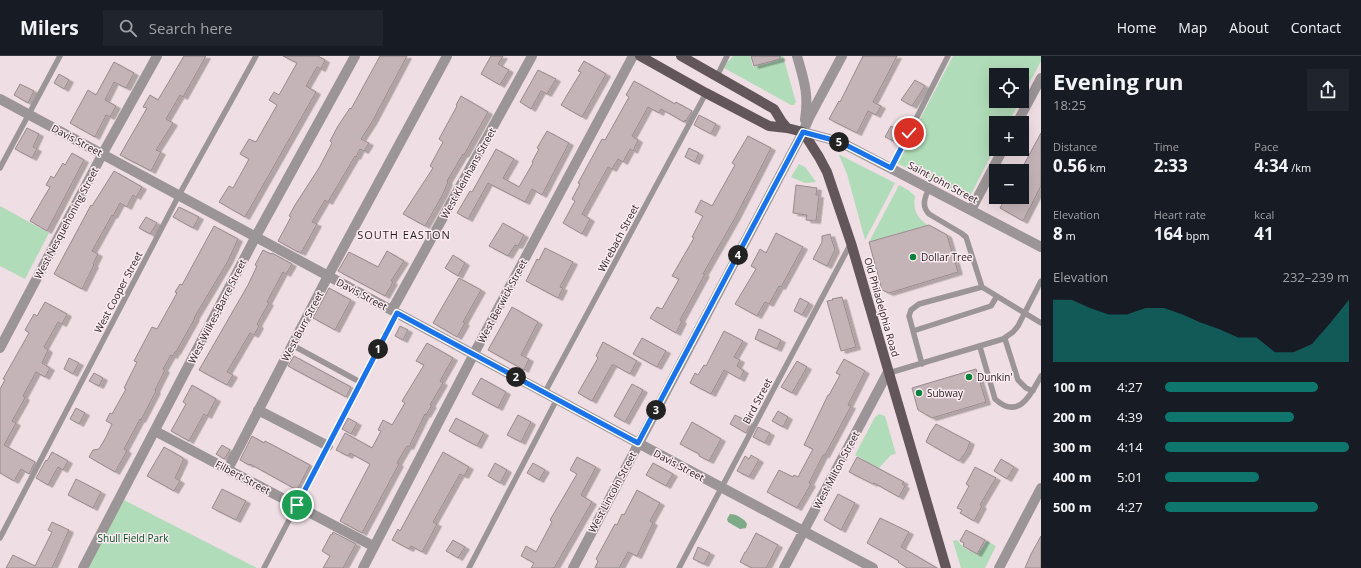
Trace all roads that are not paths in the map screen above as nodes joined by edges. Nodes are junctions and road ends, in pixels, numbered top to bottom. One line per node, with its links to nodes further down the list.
1 (60, 56): 18 (lane)
2 (157, 56): 22 (street, West Nesquehoning Street)
3 (256, 56): 27 (lane, West Cooper Street)
4 (355, 56): 29 (street, West Wilkes-Barre Street)
5 (447, 56): 32 (street, West Burr Street)
6 (532, 56): 36 (street, West Kleinhans Street)
7 (633, 56): 44 (street, West Berwick Street)
8 (640, 56): 16 (main road, Saint John Street)
9 (681, 56): 14 (main road)
10 (727, 56): 14 (lane)
11 (796, 56): 21 (street)
12 (842, 56): 21 (street, West Lincoln Street)
13 (948, 56): 25 (lane)
14 (717, 76): 20 (main road)
15 (1041, 78): 19 (street)
16 (706, 93): 20 (main road, Saint John Street); 49 (lane, Wirebach Street)
17 (0, 99): 18 (street, Davis Street)
18 (28, 114): 22 (street, Davis Street); 24 (lane)
19 (1021, 116)
20 (787, 128): 21 (main road, Saint John Street)
21 (803, 132): 25 (street, Saint John Street); 30 (main road, Old Philadelphia Road); 54 (street, West Lincoln Street)
22 (102, 154): 27 (street, Davis Street); 43 (street, West Nesquehoning Street)
23 (999, 156): 28 (street)
24 (0, 168)
25 (891, 168): 26 (street, Saint John Street)
26 (929, 188): 28 (street, Saint John Street); 34 (lane)
27 (179, 195): 29 (street, Davis Street); 61 (lane, West Cooper Street)
28 (971, 210): 31 (street, Saint John Street)
29 (256, 236): 32 (street, Davis Street); 53 (street, West Wilkes-Barre Street)
30 (851, 243): 46 (main road, Old Philadelphia Road); 57 (lane, Bird Street)
31 (1041, 247)
32 (328, 276): 36 (street, Davis Street); 41 (street, West Burr Street)
33 (1041, 281): 37 (lane)
34 (982, 287): 35 (lane); 39 (lane)
35 (997, 296): 37 (lane); 39 (lane)
36 (394, 312): 44 (street, Davis Street); 48 (lane, West Kleinhans Street)
37 (1024, 312): 38 (lane); 40 (lane)
38 (1041, 322)
39 (913, 331): 45 (lane)
40 (1005, 338): 42 (lane); 50 (lane)
41 (292, 345): 48 (lane); 52 (street, West Burr Street)
42 (980, 347): 45 (lane); 50 (lane)
43 (0, 348)
44 (474, 354): 49 (street, Davis Street); 62 (street, West Berwick Street)
45 (922, 364): 46 (lane)
46 (888, 372): 60 (street, West Milton Street); 71 (main road, Old Philadelphia Road)
47 (1041, 376): 50 (lane)
48 (360, 382): 55 (lane, West Kleinhans Street)
49 (545, 392): 51 (street, Davis Street)
50 (1033, 392)
51 (557, 399): 54 (street, Davis Street); 66 (lane)
52 (258, 410): 55 (street); 56 (street, West Burr Street)
53 (155, 431): 56 (street, Filbert Street); 63 (street, West Wilkes-Barre Street)
54 (638, 443): 57 (street, Davis Street); 67 (street, West Lincoln Street)
55 (328, 446): 59 (lane, West Kleinhans Street)
56 (228, 469): 59 (street, Filbert Street)
57 (721, 488): 60 (street, Davis Street); 68 (lane, Bird Street)
58 (1041, 488): 72 (street)
59 (297, 505): 62 (street, Filbert Street); 64 (lane, West Kleinhans Street)
60 (803, 530): 69 (street, West Milton Street); 70 (street, Davis Street)
61 (0, 538)
62 (373, 546): 65 (street, West Berwick Street)
63 (83, 568)
64 (264, 568)
65 (363, 568)
66 (469, 568)
67 (573, 568)
68 (679, 568)
69 (784, 568)
70 (874, 568)
71 (946, 568)
72 (999, 568)

